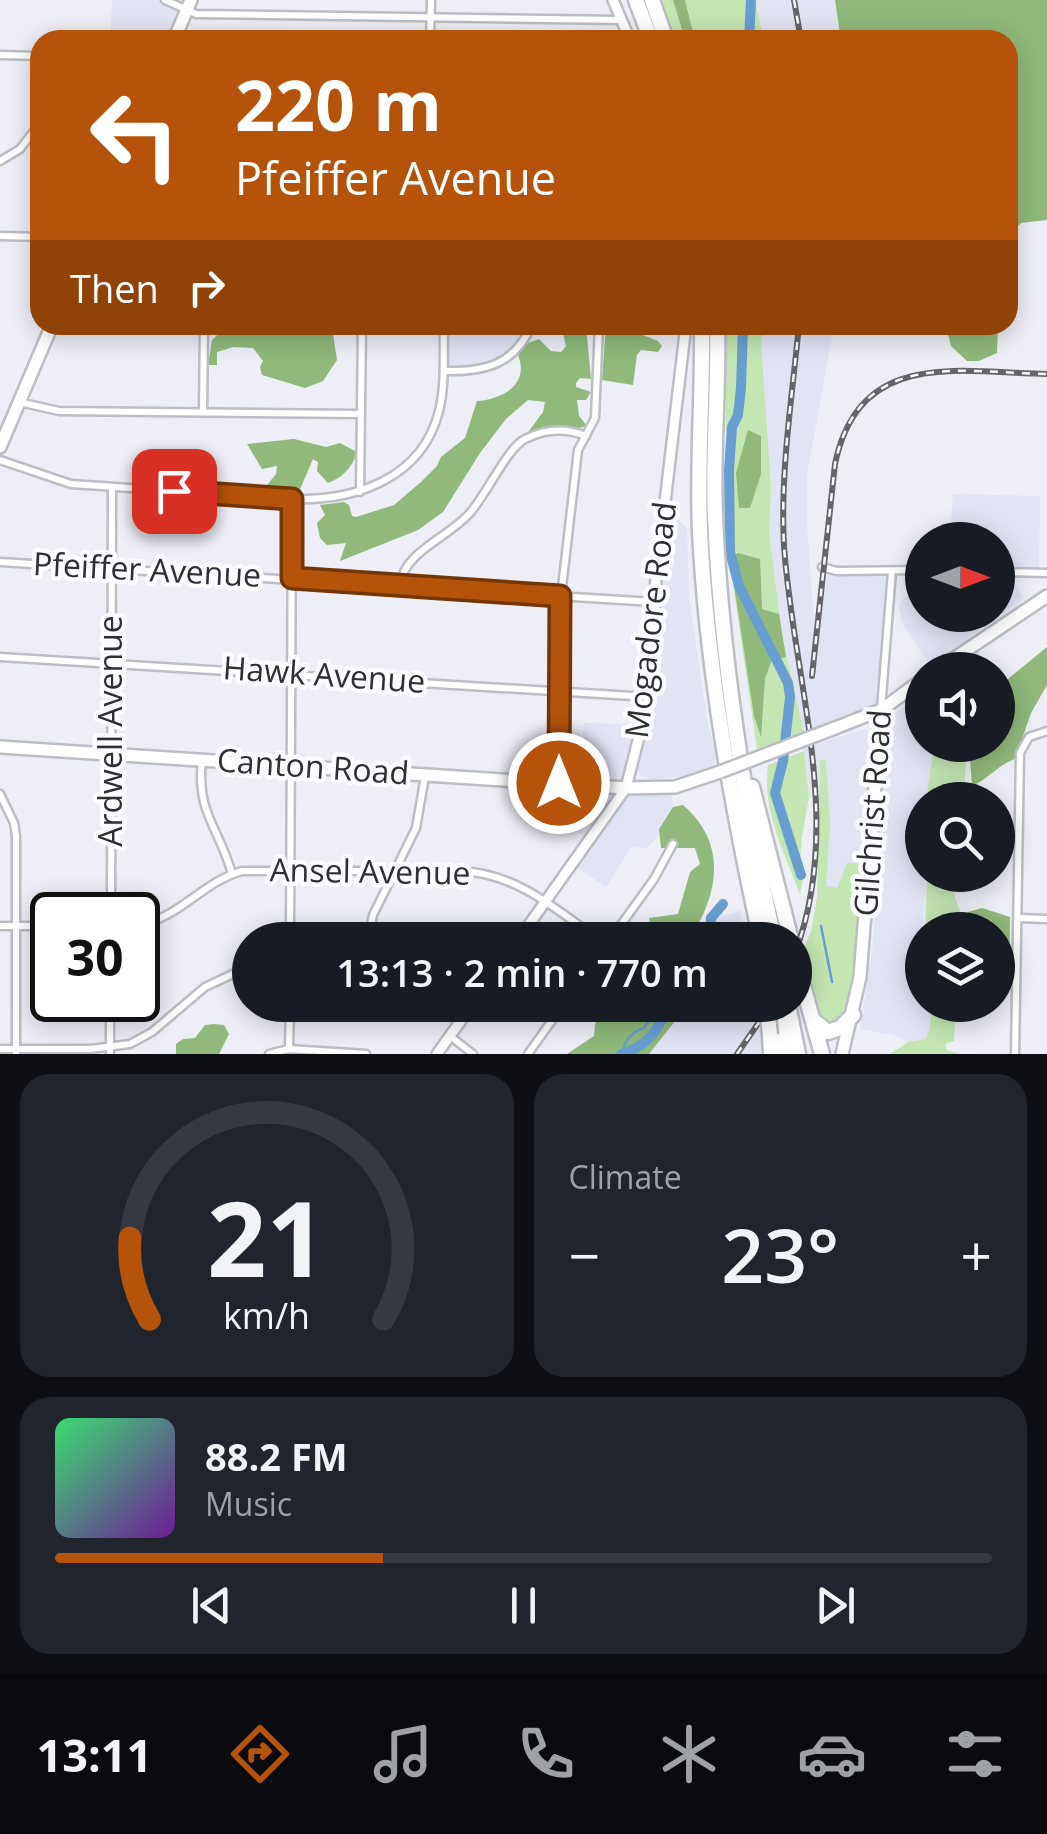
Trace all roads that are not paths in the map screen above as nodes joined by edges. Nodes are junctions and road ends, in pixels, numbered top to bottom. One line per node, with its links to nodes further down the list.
1 (165, 0): 6 (street)
2 (430, 0): 7 (street)
3 (613, 0): 8 (street)
4 (636, 0): 12 (highway)
5 (652, 0): 13 (highway)
6 (189, 5): 7 (street); 9 (main road)
7 (430, 18): 8 (street); 10 (street)
8 (622, 20): 11 (street)
9 (178, 30)
10 (430, 30)
11 (626, 30)
12 (647, 30)
13 (662, 30)
14 (0, 55): 15 (street)
15 (30, 56)
16 (30, 136): 17 (street)
17 (0, 161)
18 (0, 236): 19 (street)
19 (30, 237)
20 (48, 335): 30 (main road)
21 (204, 335): 31 (street)
22 (362, 335): 32 (street)
23 (444, 335): 29 (street)
24 (526, 335): 29 (street)
25 (598, 335): 33 (street)
26 (685, 335): 50 (street, Mogadore Road)
27 (702, 335): 83 (highway)
28 (717, 335): 59 (highway)
29 (444, 372): 37 (street)
30 (19, 402): 31 (street); 34 (main road)
31 (202, 412): 32 (street)
32 (360, 414): 37 (street)
33 (586, 436): 47 (street); 48 (street)
34 (0, 447)
35 (0, 460): 36 (street)
36 (112, 487): 38 (street); 40 (street, Ardwell Avenue)
37 (360, 492): 38 (street)
38 (292, 499): 46 (street)
39 (0, 562): 40 (street, Pfeiffer Avenue)
40 (112, 567): 46 (street, Pfeiffer Avenue); 53 (street, Ardwell Avenue)
41 (822, 568): 42 (street)
42 (892, 571): 43 (street); 58 (street, Gilchrist Road)
43 (905, 571)
44 (1015, 572): 45 (street)
45 (1047, 573)
46 (292, 578): 47 (street, Pfeiffer Avenue); 54 (street)
47 (400, 585): 48 (street, Pfeiffer Avenue)
48 (560, 596): 50 (street, Pfeiffer Avenue); 55 (street)
49 (1047, 596): 51 (main road)
50 (654, 602): 57 (street, Mogadore Road)
51 (965, 652)
52 (0, 656): 53 (street, Hawk Avenue)
53 (111, 662): 54 (street, Hawk Avenue); 62 (street, Ardwell Avenue)
54 (291, 674): 55 (street, Hawk Avenue); 64 (street)
55 (560, 691): 57 (street, Hawk Avenue); 66 (street)
56 (905, 692): 58 (main road, Canton Road)
57 (649, 697): 67 (street, Mogadore Road)
58 (881, 710): 67 (main road, Canton Road, bridge); 90 (main road, Gilchrist Road)
59 (735, 719): 84 (highway); 85 (highway)
60 (1047, 731): 76 (street)
61 (0, 748): 62 (main road, Canton Road)
62 (112, 754): 63 (main road, Canton Road); 73 (street, Ardwell Avenue)
63 (202, 760): 64 (main road, Canton Road); 72 (street)
64 (290, 766): 65 (main road, Canton Road); 70 (street)
65 (425, 775): 66 (main road, Canton Road); 71 (street)
66 (559, 783): 67 (main road, Canton Road)
67 (626, 788): 74 (street, Mogadore Road)
68 (0, 794): 87 (street)
69 (673, 844): 82 (street)
70 (290, 870): 71 (street, Ansel Avenue); 72 (street, Ansel Avenue); 78 (street)
71 (397, 870): 74 (street, Ansel Avenue); 79 (street)
72 (232, 874): 75 (street, Ansel Avenue)
73 (111, 892)
74 (546, 902): 80 (street, Mogadore Road); 81 (street, Ansel Avenue)
75 (160, 918)
76 (1018, 918): 77 (street); 115 (street)
77 (1047, 919)
78 (290, 922)
79 (372, 922)
80 (531, 922)
81 (574, 922)
82 (623, 922)
83 (757, 922)
84 (770, 922)
85 (786, 922)
86 (0, 926): 87 (street)
87 (17, 926): 88 (street); 104 (street)
88 (30, 926)
89 (232, 974): 103 (street)
90 (853, 1015): 91 (highway); 114 (main road, Gilchrist Road)
91 (812, 1017)
92 (812, 1021): 113 (highway)
93 (110, 1022): 103 (street)
94 (290, 1022): 102 (street)
95 (460, 1022): 100 (street)
96 (551, 1022): 109 (street)
97 (772, 1022): 110 (highway, bridge)
98 (776, 1022): 111 (highway)
99 (791, 1022): 112 (highway)
100 (450, 1036): 107 (street); 108 (street)
101 (0, 1049): 104 (street)
102 (290, 1050): 105 (street); 106 (street)
103 (110, 1051): 104 (street)
104 (16, 1052)
105 (269, 1054)
106 (366, 1054)
107 (437, 1054)
108 (473, 1054)
109 (528, 1054)
110 (771, 1054)
111 (785, 1054)
112 (798, 1054)
113 (822, 1054)
114 (842, 1054)
115 (1015, 1054)

